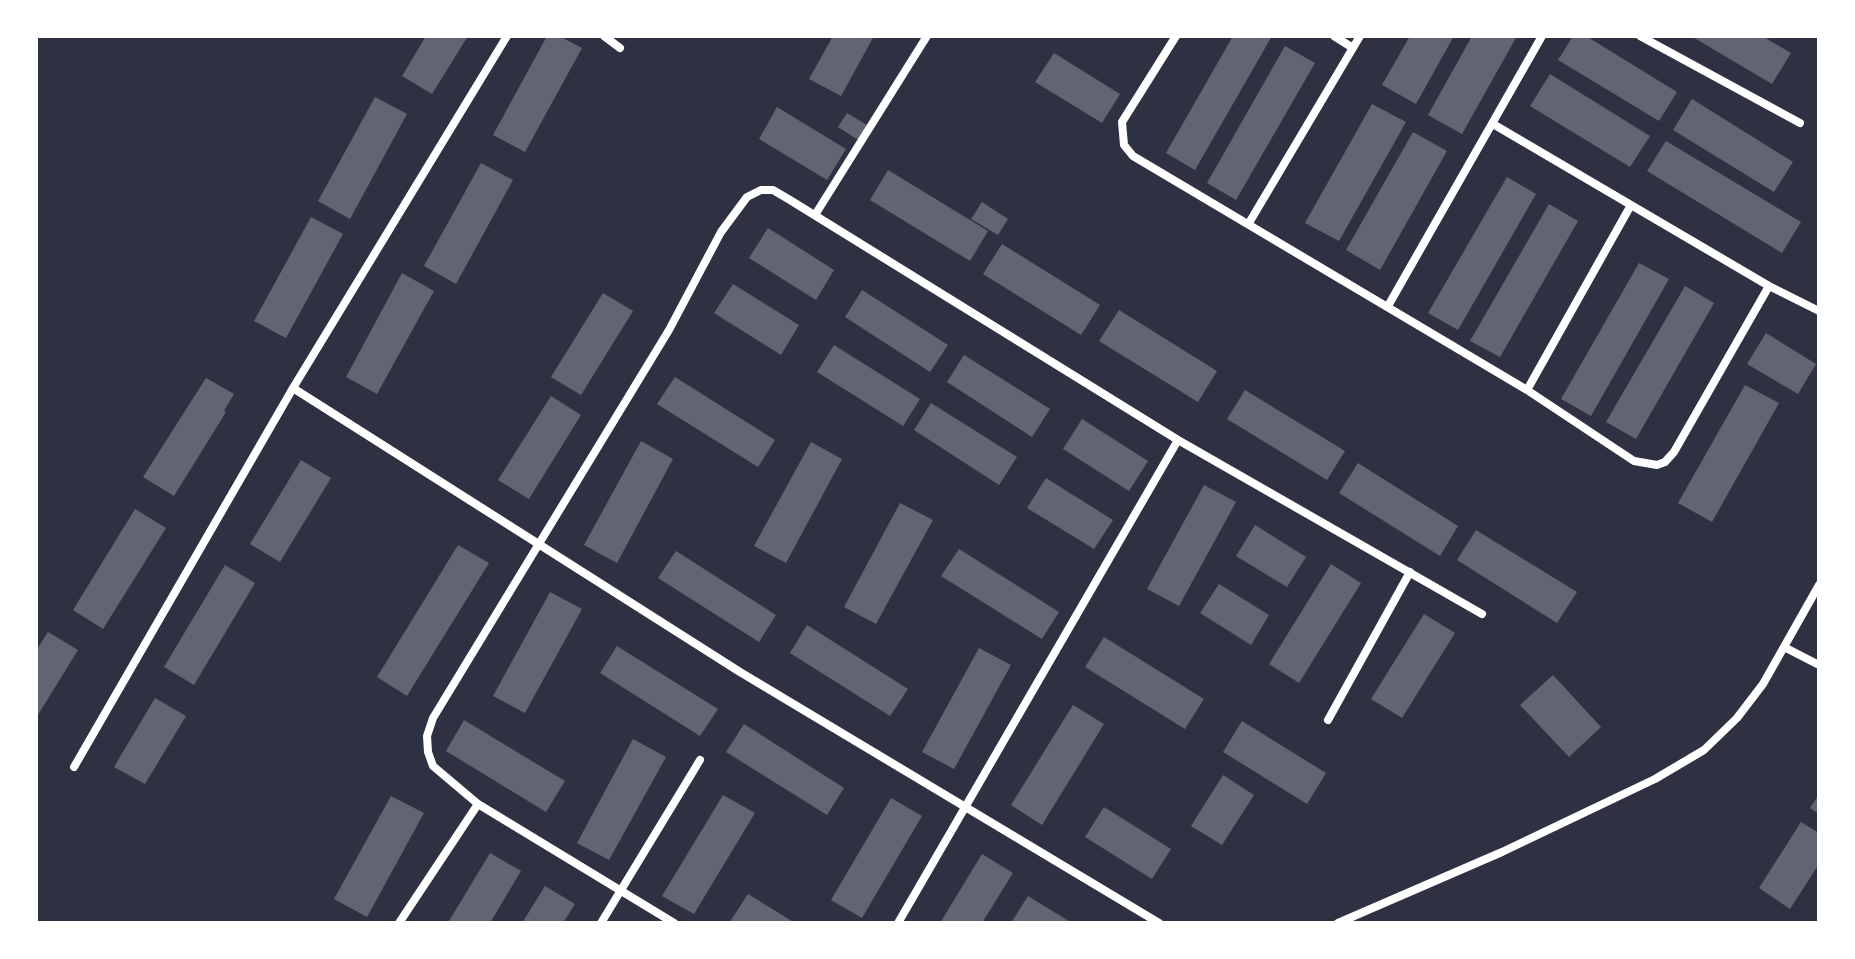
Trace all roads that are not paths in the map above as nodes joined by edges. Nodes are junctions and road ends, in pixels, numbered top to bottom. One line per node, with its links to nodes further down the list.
1 (507, 36): 19 (street)
2 (604, 36): 9 (street)
3 (927, 36): 14 (street)
4 (1176, 36): 15 (street)
5 (1334, 36): 10 (street)
6 (1360, 36): 10 (street)
7 (1542, 36): 12 (street)
8 (1640, 36): 11 (street)
9 (620, 48)
10 (1353, 48): 15 (street)
11 (1800, 123)
12 (1493, 124): 13 (street); 17 (street)
13 (1631, 205): 16 (street); 20 (street)
14 (815, 215): 21 (street); 22 (street)
15 (1249, 223): 17 (street)
16 (1769, 286): 18 (street); 20 (street)
17 (1388, 306): 20 (street)
18 (1819, 311)
19 (293, 388): 22 (street); 30 (street)
20 (1527, 390)
21 (1178, 440): 23 (street); 32 (street)
22 (539, 544): 31 (street); 32 (street)
23 (1410, 572): 25 (street); 28 (street)
24 (1819, 585): 26 (street)
25 (1482, 614)
26 (1784, 647): 27 (street); 39 (street)
27 (1819, 665)
28 (1328, 720)
29 (700, 760): 33 (street)
30 (74, 767)
31 (478, 804): 33 (street); 34 (street)
32 (966, 808): 37 (street); 38 (street)
33 (620, 890): 35 (street); 36 (street)
34 (399, 923)
35 (601, 923)
36 (674, 923)
37 (898, 923)
38 (1159, 923)
39 (1338, 923)

